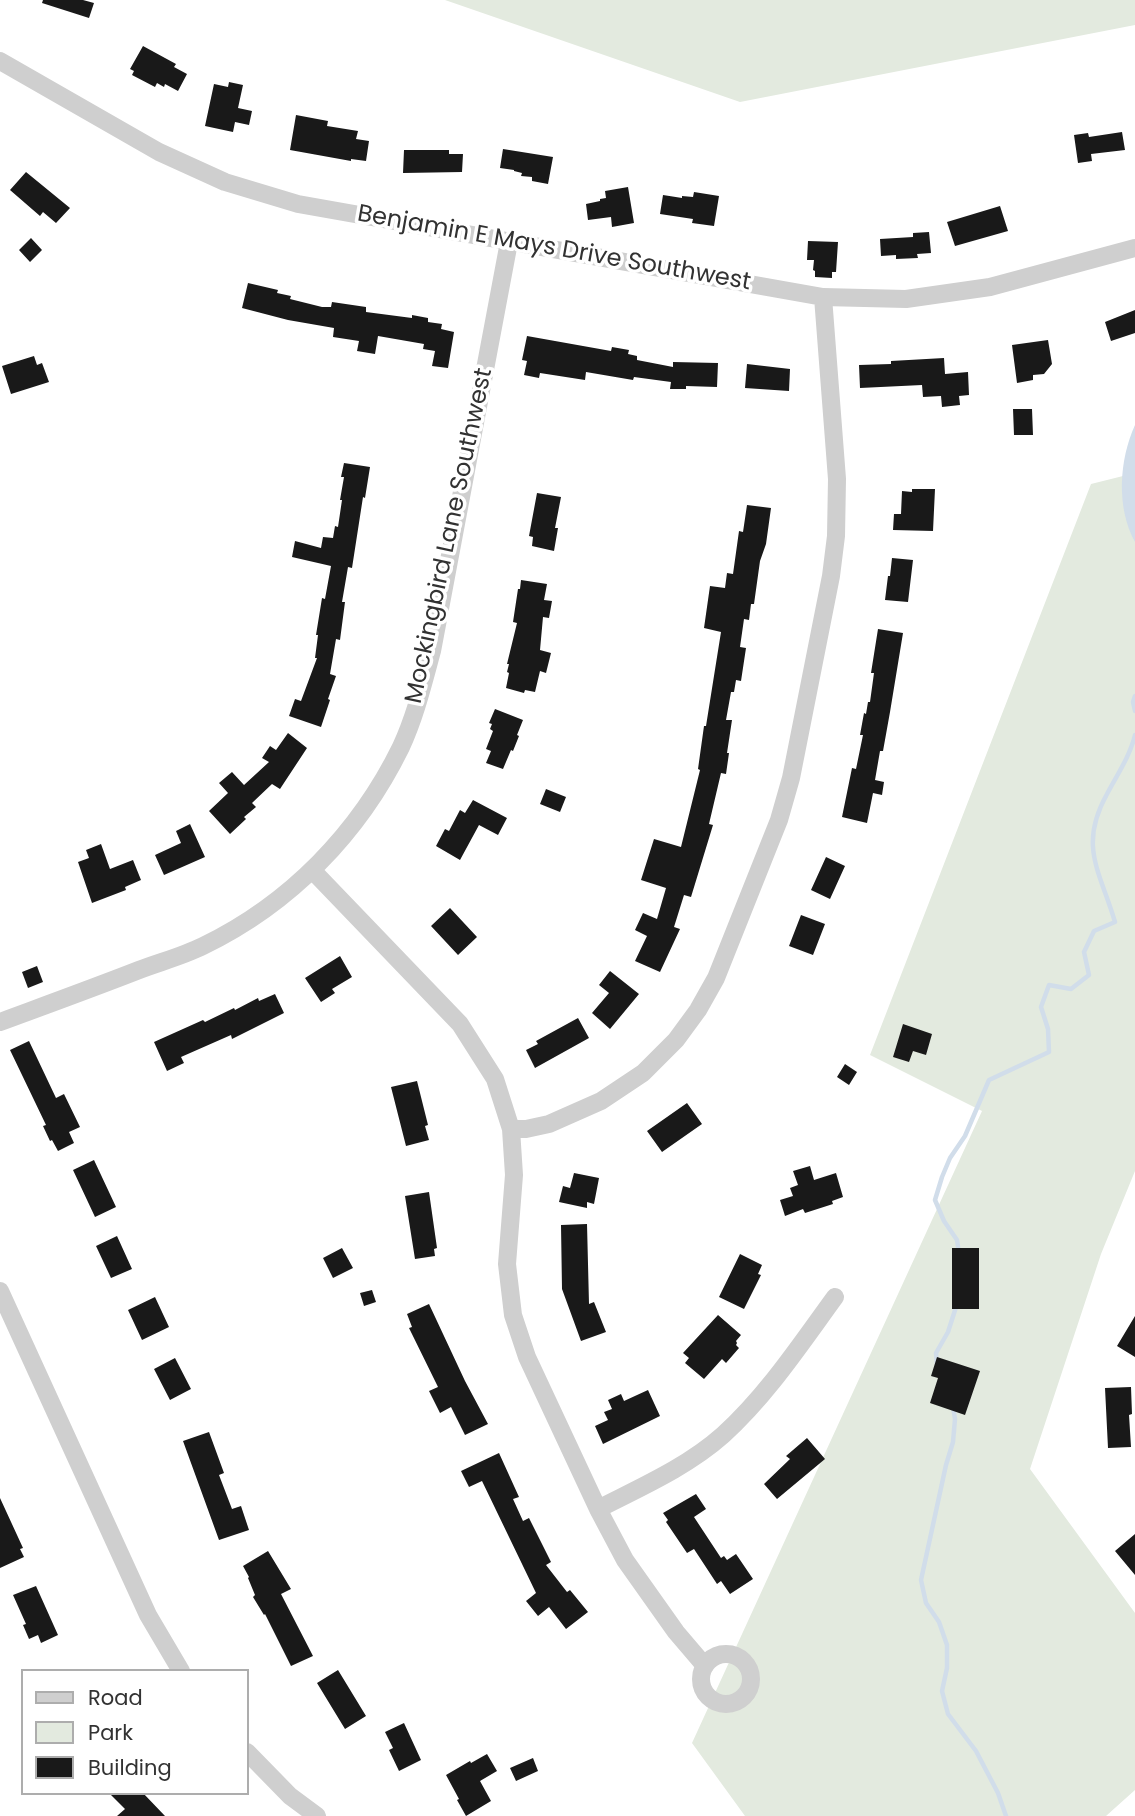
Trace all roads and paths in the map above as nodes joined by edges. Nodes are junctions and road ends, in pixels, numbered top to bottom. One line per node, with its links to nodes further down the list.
1 (0, 61): 2 (street, Benjamin E Mays Drive Southwest)
2 (509, 242): 4 (street, Benjamin E Mays Drive Southwest); 5 (street, Mockingbird Lane Southwest)
3 (1135, 248): 4 (street, Benjamin E Mays Drive Southwest)
4 (823, 297): 7 (street)
5 (313, 871): 6 (street, Mockingbird Lane Southwest); 7 (street)
6 (0, 1022)
7 (511, 1129): 10 (street)
8 (0, 1291): 12 (street)
9 (835, 1297): 10 (street)
10 (598, 1509): 11 (street)
11 (705, 1666)
12 (180, 1669)
13 (248, 1753): 14 (street)
14 (317, 1816)

